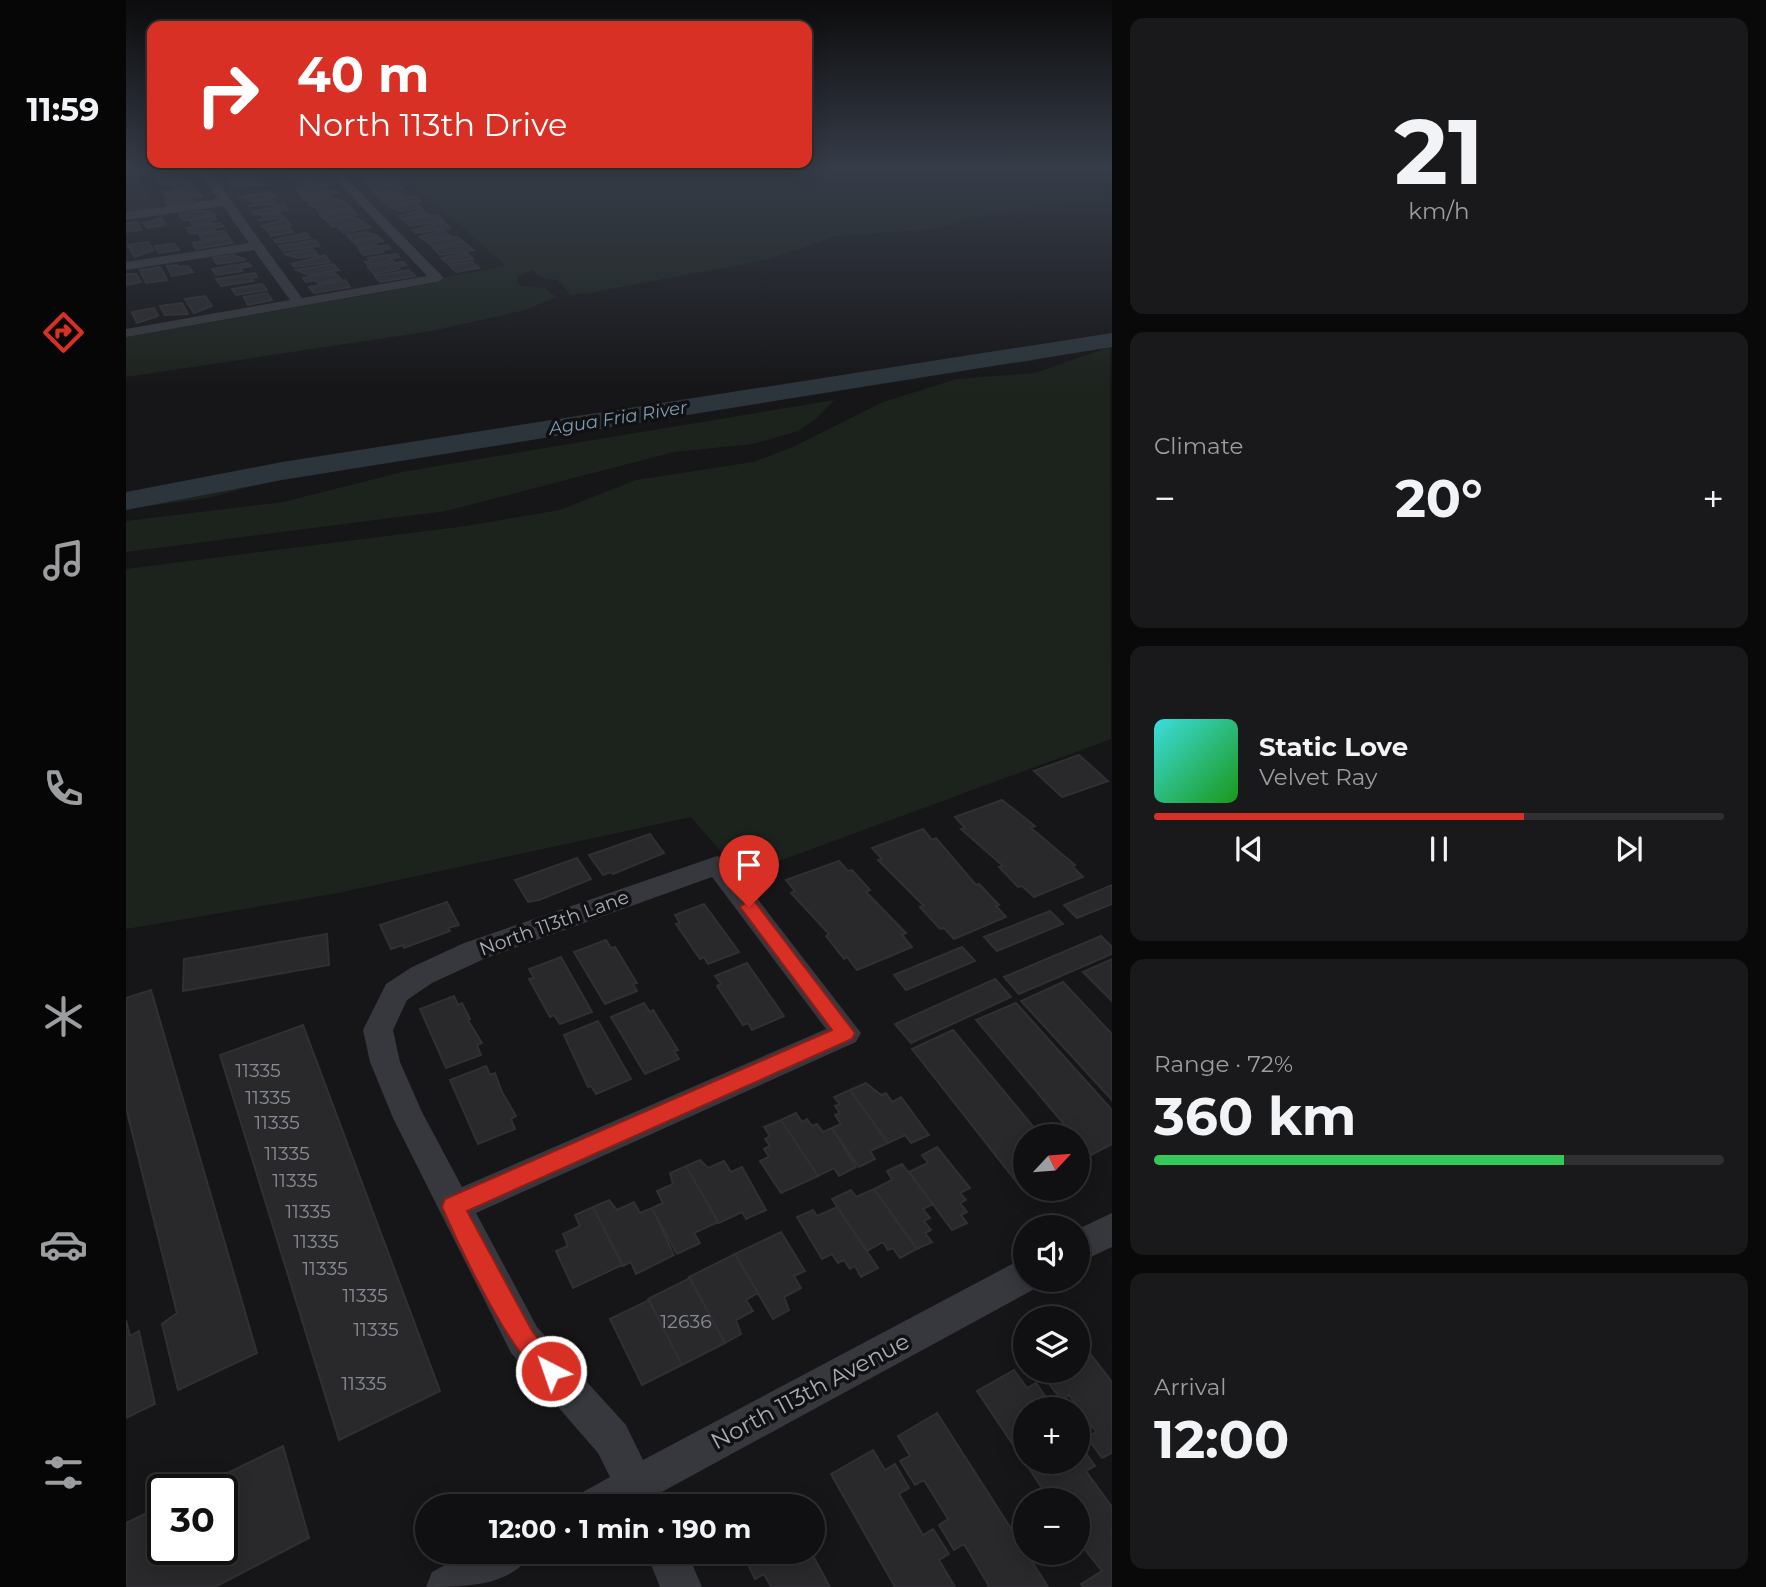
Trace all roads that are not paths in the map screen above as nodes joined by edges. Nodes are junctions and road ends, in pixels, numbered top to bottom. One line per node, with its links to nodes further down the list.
1 (254, 242): 3 (street)
2 (402, 242): 5 (street)
3 (257, 246): 4 (street); 5 (street)
4 (126, 266)
5 (299, 303): 6 (street)
6 (126, 333)
7 (453, 1207): 7 (street, North 113th Lane); 11 (street)
8 (1111, 1229): 9 (street)
9 (1090, 1240)
10 (1013, 1282): 12 (street, North 113th Avenue)
11 (640, 1494)
12 (644, 1494)
13 (490, 1564): 15 (street)
14 (671, 1564): 16 (street)
15 (447, 1587)
16 (681, 1587)

